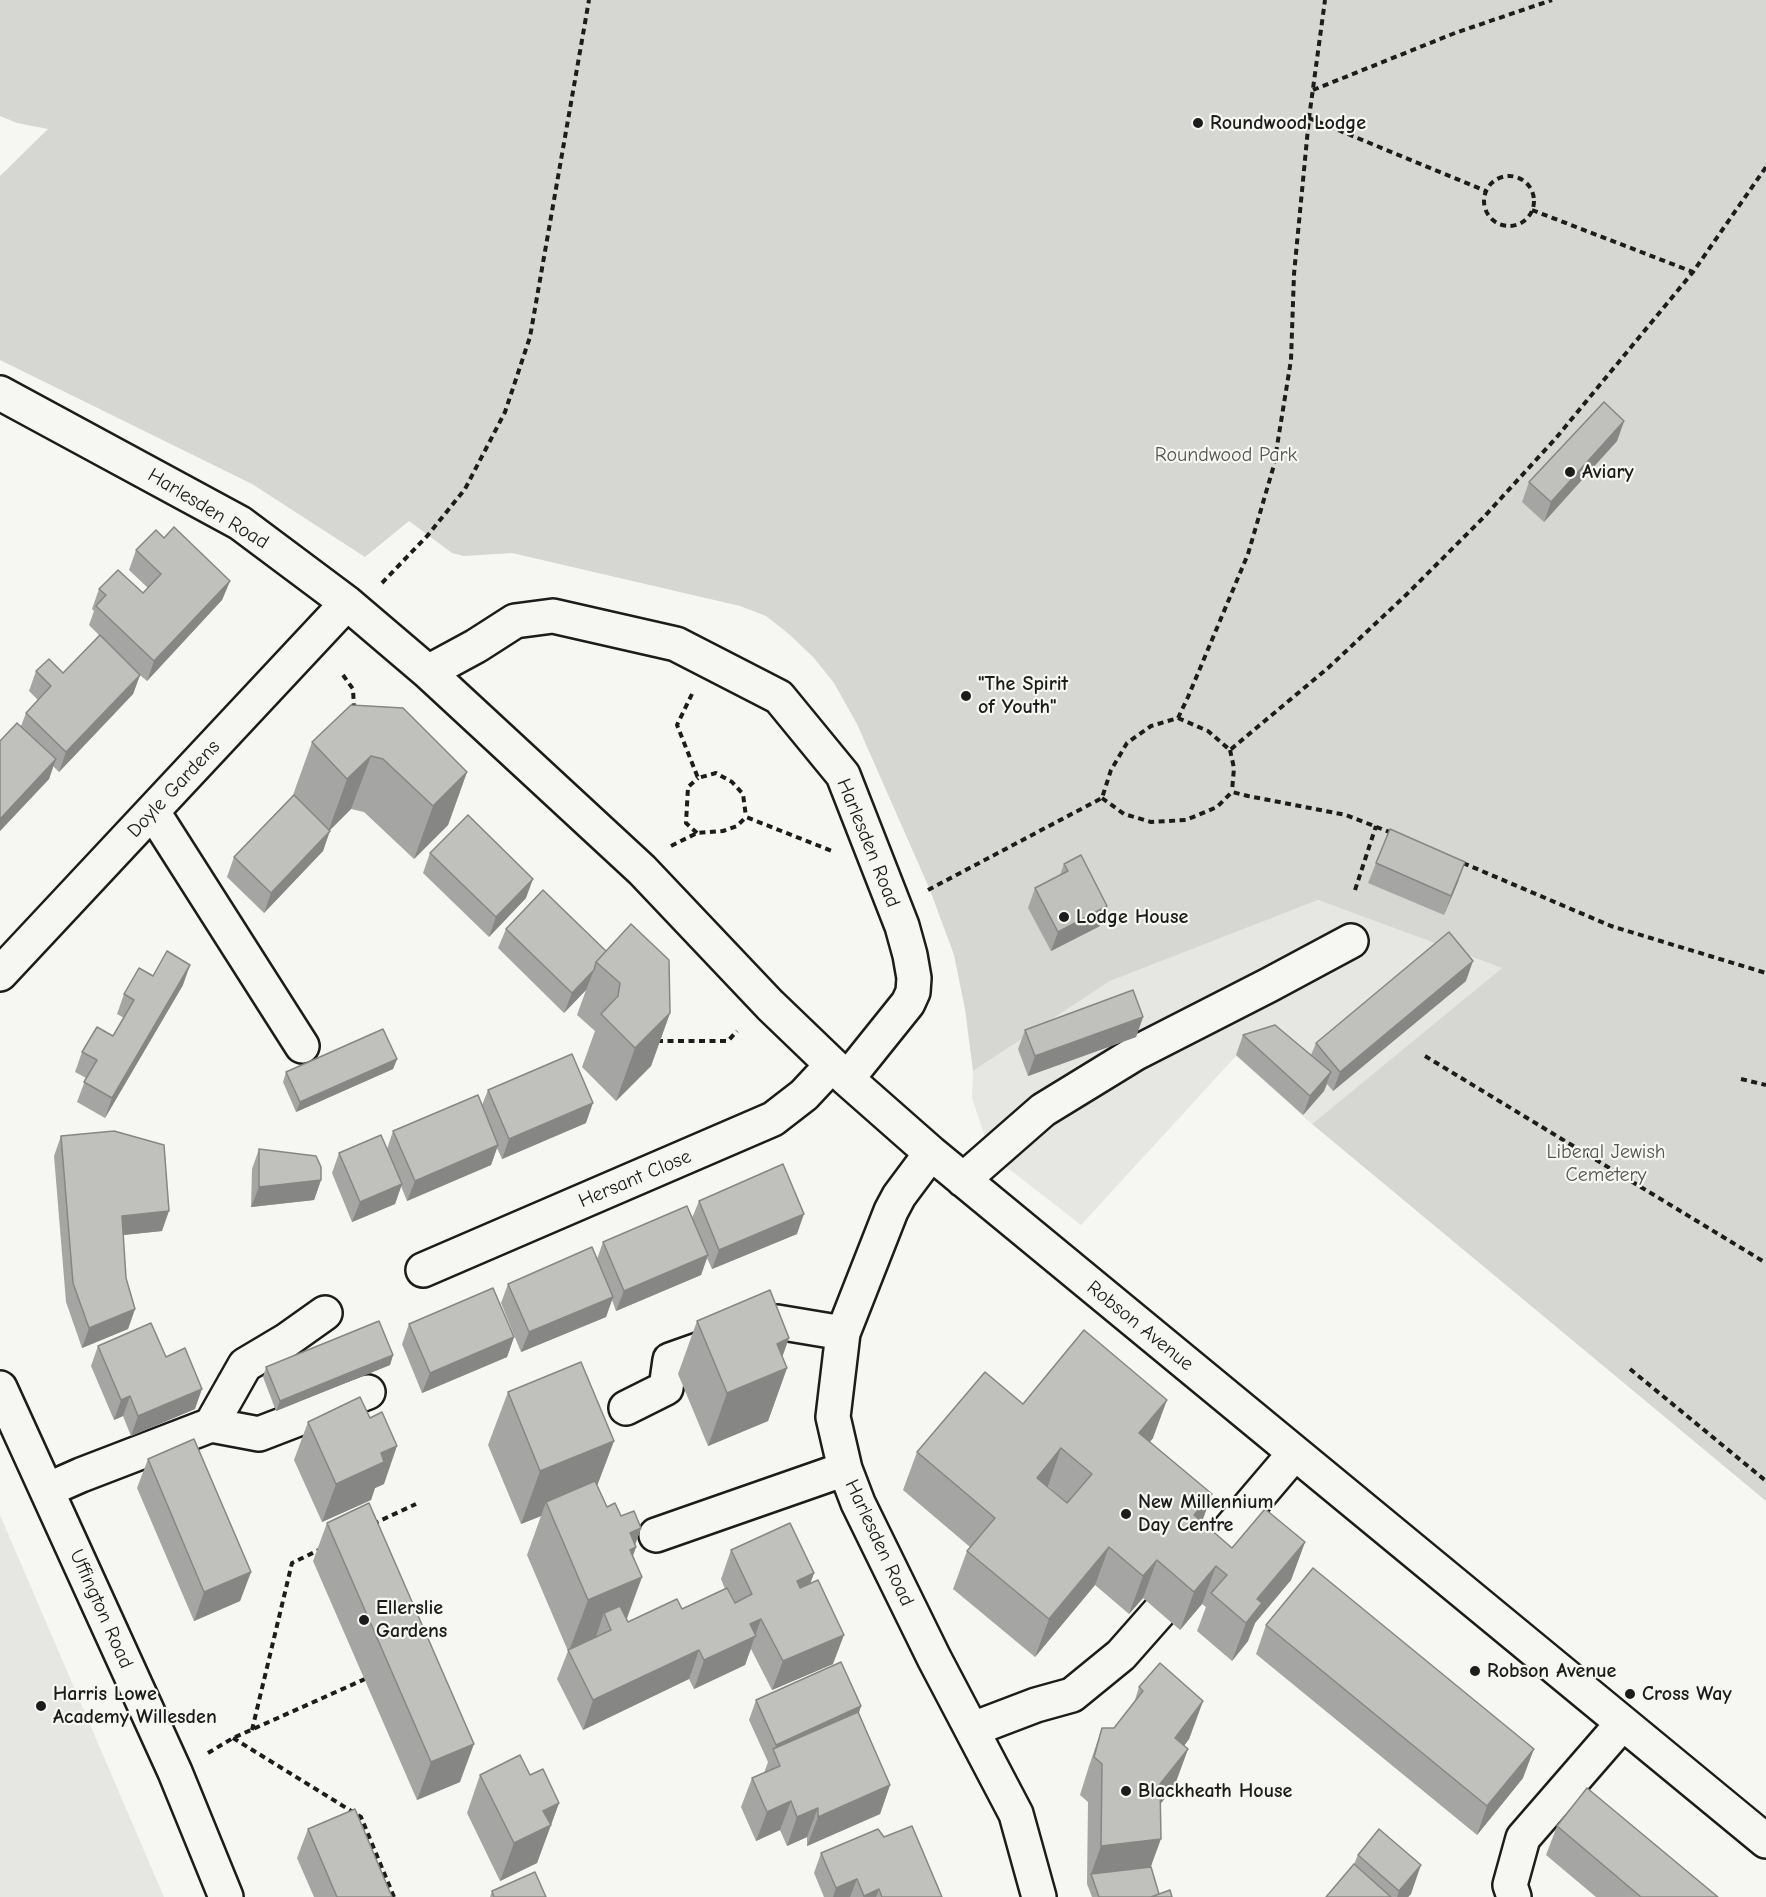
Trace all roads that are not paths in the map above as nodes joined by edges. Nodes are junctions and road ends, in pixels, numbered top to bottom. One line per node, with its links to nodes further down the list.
1 (0, 393): 2 (street, Harlesden Road)
2 (347, 603): 3 (street, Harlesden Road); 4 (street, Doyle Gardens)
3 (428, 672): 8 (street, Harlesden Road); 8 (street, Harlesden Road)
4 (153, 812): 6 (street, Doyle Gardens); 7 (street)
5 (1351, 941): 10 (street)
6 (0, 974)
7 (302, 1046)
8 (839, 1072): 9 (street, Harlesden Road); 11 (street, Hersant Close)
9 (931, 1153): 10 (street, Robson Avenue); 13 (street, Harlesden Road)
10 (963, 1180): 18 (street, Robson Avenue)
11 (423, 1270)
12 (325, 1313): 17 (street)
13 (843, 1333): 16 (street); 19 (street, Harlesden Road)
14 (0, 1388): 20 (street, Uffington Road)
15 (368, 1392): 17 (street)
16 (626, 1408)
17 (212, 1425): 20 (street)
18 (1294, 1454): 22 (street); 24 (street, Robson Avenue)
19 (845, 1469): 21 (street); 25 (street, Harlesden Road)
20 (47, 1490): 27 (street, Uffington Road)
21 (656, 1535)
22 (1197, 1568)
23 (1159, 1612): 25 (street)
24 (1622, 1724): 26 (street, Robson Avenue); 29 (street)
25 (973, 1730): 28 (street, Harlesden Road)
26 (1766, 1841)
27 (226, 1897)
28 (1039, 1897)
29 (1514, 1897)

